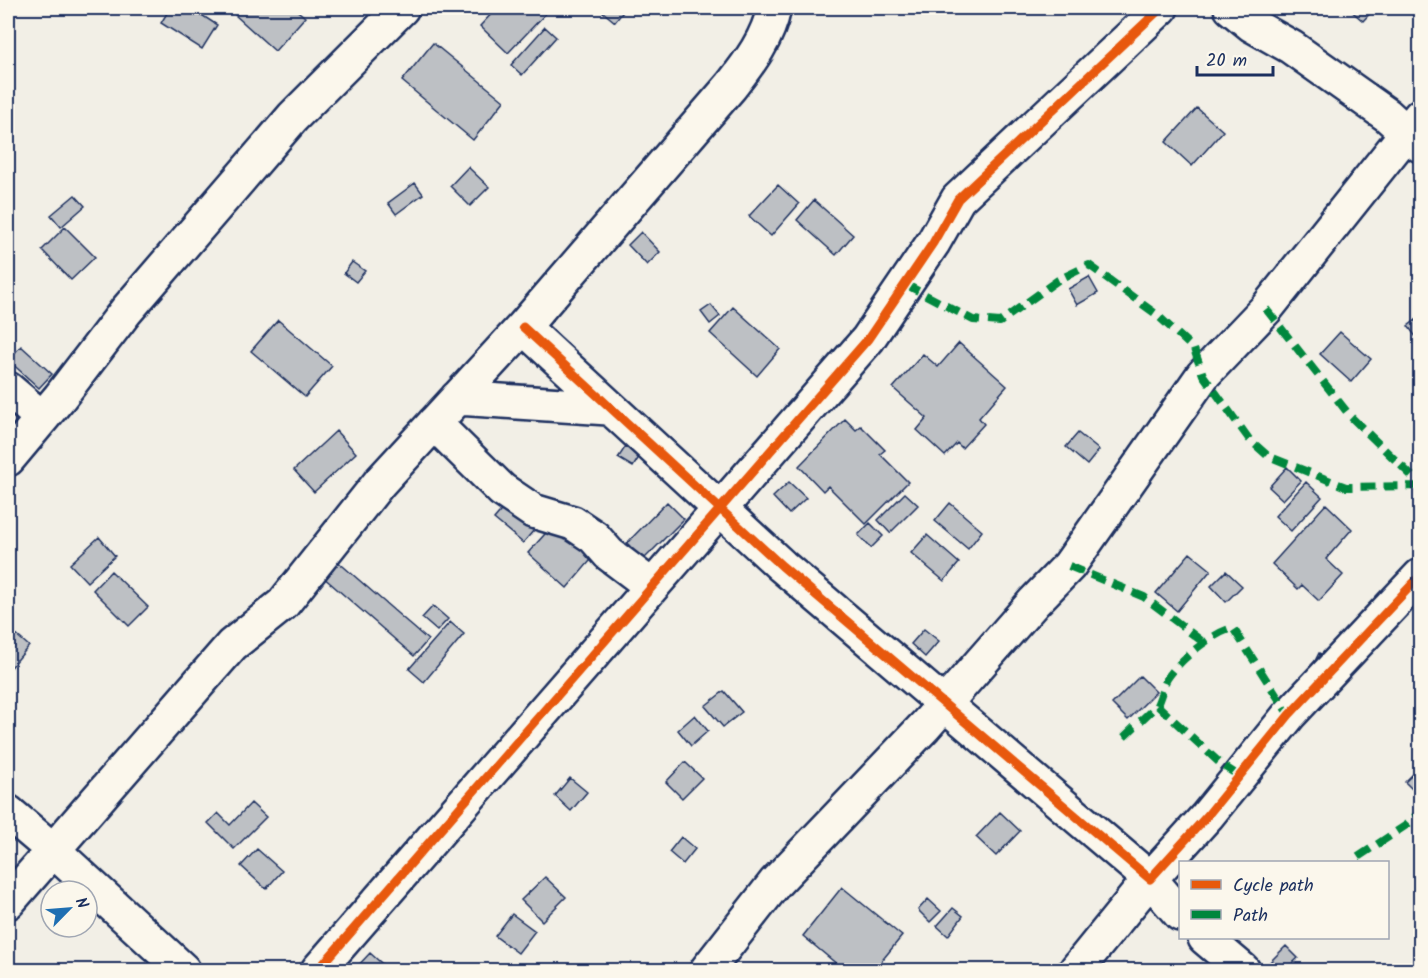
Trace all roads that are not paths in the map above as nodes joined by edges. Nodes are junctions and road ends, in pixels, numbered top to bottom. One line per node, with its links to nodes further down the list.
1 (402, 8): 10 (street)
2 (774, 8): 6 (street)
3 (1161, 8): 13 (street)
4 (1231, 8): 5 (street)
5 (1416, 131): 16 (street)
6 (523, 327): 8 (street); 9 (street)
7 (8, 389): 10 (street)
8 (458, 398): 9 (street); 11 (street)
9 (608, 408): 13 (street)
10 (42, 418): 12 (street)
11 (434, 423): 15 (street); 18 (street)
12 (8, 459)
13 (720, 507): 15 (street); 16 (street)
14 (1420, 576): 19 (street)
15 (650, 585): 24 (street)
16 (944, 704): 19 (street); 25 (street)
17 (8, 812): 18 (street)
18 (54, 850): 20 (street); 23 (street)
19 (1150, 879): 21 (street); 26 (street)
20 (8, 902)
21 (1179, 913)
22 (1206, 939): 27 (street)
23 (183, 970)
24 (318, 970)
25 (707, 970)
26 (1076, 970)
27 (1243, 970)

